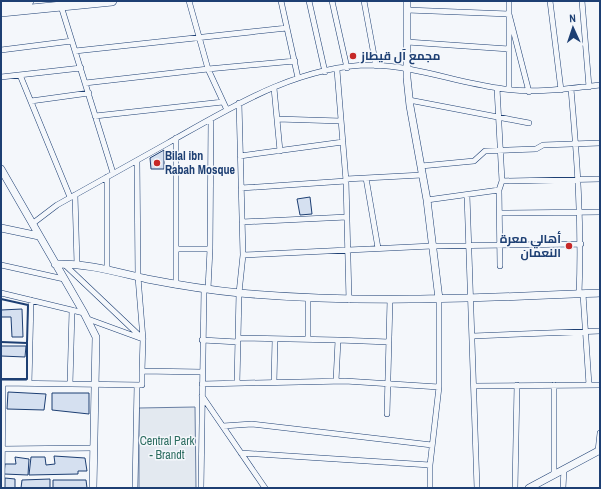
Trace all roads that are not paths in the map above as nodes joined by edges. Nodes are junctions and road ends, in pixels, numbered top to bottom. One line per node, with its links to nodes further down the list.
1 (29, 1): 12 (highway)
2 (112, 1): 13 (highway)
3 (189, 1): 18 (street)
4 (281, 1): 17 (street)
5 (309, 1): 31 (street)
6 (332, 1): 27 (street)
7 (364, 1): 25 (street)
8 (407, 1): 14 (street)
9 (509, 1): 16 (street)
10 (550, 1): 42 (street)
11 (582, 1): 37 (street)
12 (1, 4)
13 (61, 6): 15 (highway); 19 (street)
14 (407, 10): 16 (street); 20 (street)
15 (1, 12)
16 (509, 14): 21 (street); 43 (street)
17 (287, 28): 18 (street); 24 (street)
18 (199, 37): 23 (street); 28 (street)
19 (72, 41): 22 (street); 23 (street)
20 (407, 42): 21 (street); 30 (street)
21 (509, 49): 41 (street)
22 (1, 50)
23 (75, 51): 26 (street)
24 (295, 61): 28 (street); 34 (street)
25 (376, 66): 27 (street); 30 (street)
26 (81, 68): 32 (street); 35 (street)
27 (346, 68): 29 (street)
28 (208, 69): 35 (street); 47 (street)
29 (337, 70): 31 (street); 54 (street)
30 (406, 70): 39 (street); 45 (street)
31 (325, 72): 34 (street)
32 (20, 75): 33 (street); 46 (street)
33 (1, 77)
34 (298, 78): 38 (street)
35 (85, 83): 44 (street)
36 (600, 85): 37 (street)
37 (589, 87): 40 (street)
38 (274, 88): 48 (street); 53 (street)
39 (498, 88): 41 (street); 51 (street)
40 (571, 89): 42 (street); 59 (street)
41 (509, 90): 43 (street)
42 (561, 90): 43 (street)
43 (529, 92)
44 (88, 93): 46 (street); 50 (street)
45 (409, 100): 51 (street); 64 (street)
46 (31, 101): 77 (street)
47 (223, 102): 49 (street); 50 (street)
48 (239, 103): 49 (street); 62 (street)
49 (227, 110): 52 (street)
50 (96, 116): 66 (street)
51 (499, 116): 55 (street); 61 (street)
52 (211, 119): 56 (street); 93 (street)
53 (277, 119): 54 (street); 60 (street)
54 (341, 121): 57 (street)
55 (529, 123)
56 (176, 138): 63 (street); 92 (street)
57 (343, 142): 60 (street); 72 (street)
58 (600, 143): 59 (street)
59 (576, 144): 61 (street); 70 (street)
60 (280, 150): 62 (street)
61 (500, 150): 64 (street); 73 (street)
62 (240, 156): 74 (street)
63 (137, 161): 66 (street); 102 (street)
64 (421, 166): 67 (street)
65 (1, 169): 84 (street)
66 (114, 173): 68 (street)
67 (422, 175): 69 (street); 78 (street)
68 (107, 177): 77 (street); 101 (street)
69 (366, 178): 72 (street); 91 (street)
70 (579, 179): 71 (street); 73 (street); 79 (street)
71 (600, 179)
72 (346, 180): 74 (street); 82 (street)
73 (502, 181): 75 (street)
74 (241, 188): 83 (street)
75 (499, 190): 76 (street); 81 (street)
76 (467, 195): 78 (street); 89 (street)
77 (73, 196): 84 (street); 99 (street)
78 (427, 200): 88 (street)
79 (580, 212): 80 (street); 81 (street); 87 (street)
80 (600, 212)
81 (500, 213): 90 (street)
82 (347, 217): 83 (street); 94 (street)
83 (242, 222): 95 (street)
84 (32, 224): 86 (street)
85 (1, 228): 86 (street)
86 (39, 236): 97 (street)
87 (581, 244): 90 (street); 109 (street)
88 (432, 246): 89 (street); 91 (street); 112 (street)
89 (468, 246): 90 (street); 111 (street)
90 (500, 246): 100 (street)
91 (378, 248): 94 (street)
92 (176, 249): 93 (street); 104 (street)
93 (210, 249): 105 (street)
94 (348, 250): 95 (street); 114 (street)
95 (243, 255): 107 (street)
96 (1, 264): 103 (street)
97 (55, 264): 98 (street); 103 (street)
98 (63, 264): 99 (street); 121 (street)
99 (77, 264): 101 (street)
100 (500, 266)
101 (107, 268): 102 (street)
102 (138, 277): 104 (street); 121 (street)
103 (64, 278): 117 (street)
104 (176, 285): 105 (street)
105 (206, 289): 107 (street); 124 (street)
106 (1, 293): 113 (street)
107 (239, 293): 110 (street); 125 (street)
108 (600, 293): 109 (street)
109 (581, 294): 111 (street); 119 (street)
110 (308, 298): 114 (street); 123 (street)
111 (470, 298): 112 (street); 120 (street)
112 (438, 299): 115 (street); 145 (street)
113 (31, 300): 116 (street); 134 (street)
114 (349, 300): 115 (street)
115 (390, 300): 127 (street)
116 (72, 310): 117 (street); 135 (street)
117 (86, 316): 121 (street); 136 (street)
118 (600, 331): 119 (street)
119 (584, 332): 120 (street); 143 (street)
120 (473, 336): 144 (street)
121 (143, 339): 128 (street)
122 (275, 339): 123 (street); 125 (street); 131 (street)
123 (308, 339): 126 (street)
124 (202, 340): 125 (street); 129 (street)
125 (238, 340): 132 (street)
126 (338, 340): 127 (street); 130 (street)
127 (389, 342): 138 (street)
128 (142, 371): 129 (street); 140 (street)
129 (202, 372): 137 (street)
130 (336, 381): 131 (street); 138 (street)
131 (274, 382): 132 (street)
132 (237, 383): 137 (street)
133 (2, 384): 134 (street); 148 (street)
134 (29, 384): 135 (street)
135 (70, 384): 136 (street)
136 (94, 384): 140 (street); 153 (street)
137 (202, 384): 146 (street)
138 (387, 384): 145 (street); 147 (street)
139 (600, 384): 143 (street)
140 (137, 385): 161 (street)
141 (517, 385): 142 (street); 144 (street); 166 (street)
142 (554, 385): 143 (street); 158 (street)
143 (589, 385)
144 (474, 386): 165 (street)
145 (439, 388): 151 (street)
146 (202, 395): 149 (street); 162 (street)
147 (387, 414)
148 (2, 422): 152 (street)
149 (223, 426): 151 (street); 155 (street)
150 (600, 433): 154 (street)
151 (432, 445): 156 (street)
152 (2, 448): 153 (street); 159 (street)
153 (93, 448): 160 (street)
154 (599, 450): 157 (street)
155 (241, 453): 156 (street); 163 (street)
156 (430, 466): 164 (street)
157 (564, 469): 158 (street); 168 (street)
158 (554, 475): 167 (street)
159 (2, 487)
160 (93, 488)
161 (135, 488)
162 (201, 488)
163 (265, 488)
164 (430, 488)
165 (477, 488)
166 (515, 488)
167 (529, 488)
168 (563, 488)

